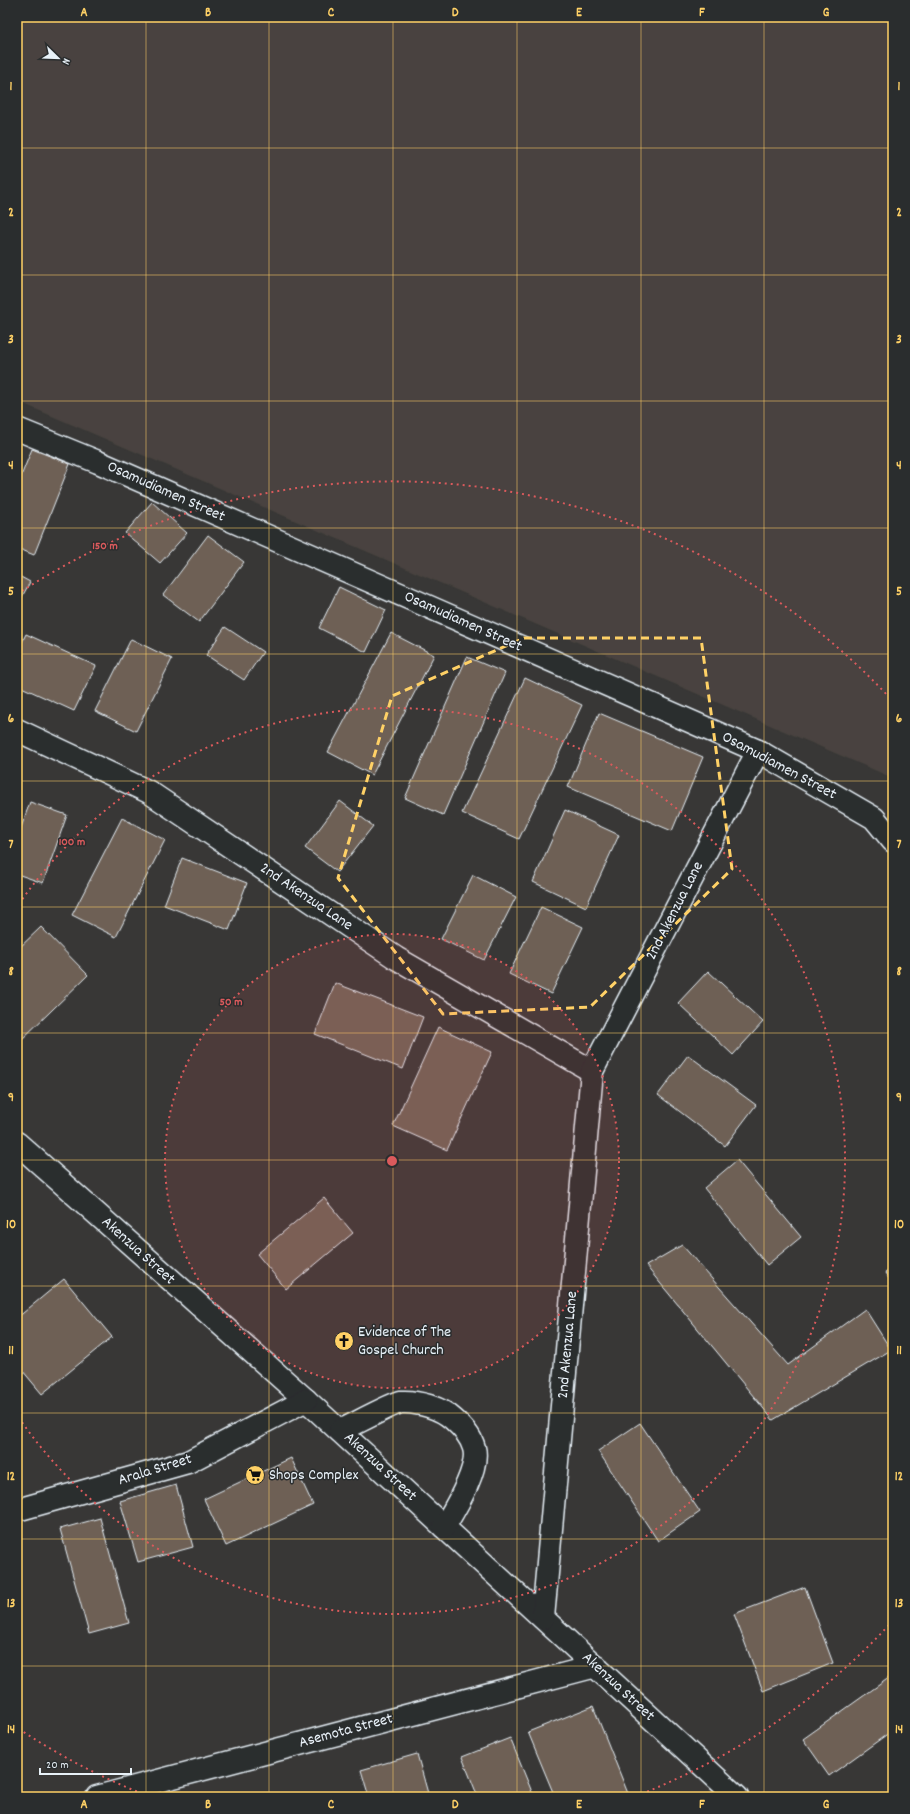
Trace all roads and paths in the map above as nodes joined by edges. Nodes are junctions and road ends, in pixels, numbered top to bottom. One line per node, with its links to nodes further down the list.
1 (17, 429): 3 (street, Osamudiamen Street)
2 (17, 730): 5 (street, 2nd Akenzua Lane)
3 (758, 751): 4 (street, Osamudiamen Street); 5 (street, 2nd Akenzua Lane)
4 (893, 841)
5 (592, 1071): 11 (street, 2nd Akenzua Lane)
6 (17, 1143): 7 (street, Akenzua Street)
7 (306, 1400): 8 (street, Akenzua Street); 9 (street, Arala Street)
8 (340, 1431): 10 (street, Akenzua Street); 10 (street)
9 (17, 1510)
10 (444, 1527): 11 (street, Akenzua Street)
11 (543, 1618): 12 (street, Akenzua Street)
12 (596, 1666): 13 (street, Asemota Street); 14 (street, Akenzua Street)
13 (97, 1797)
14 (737, 1797)

